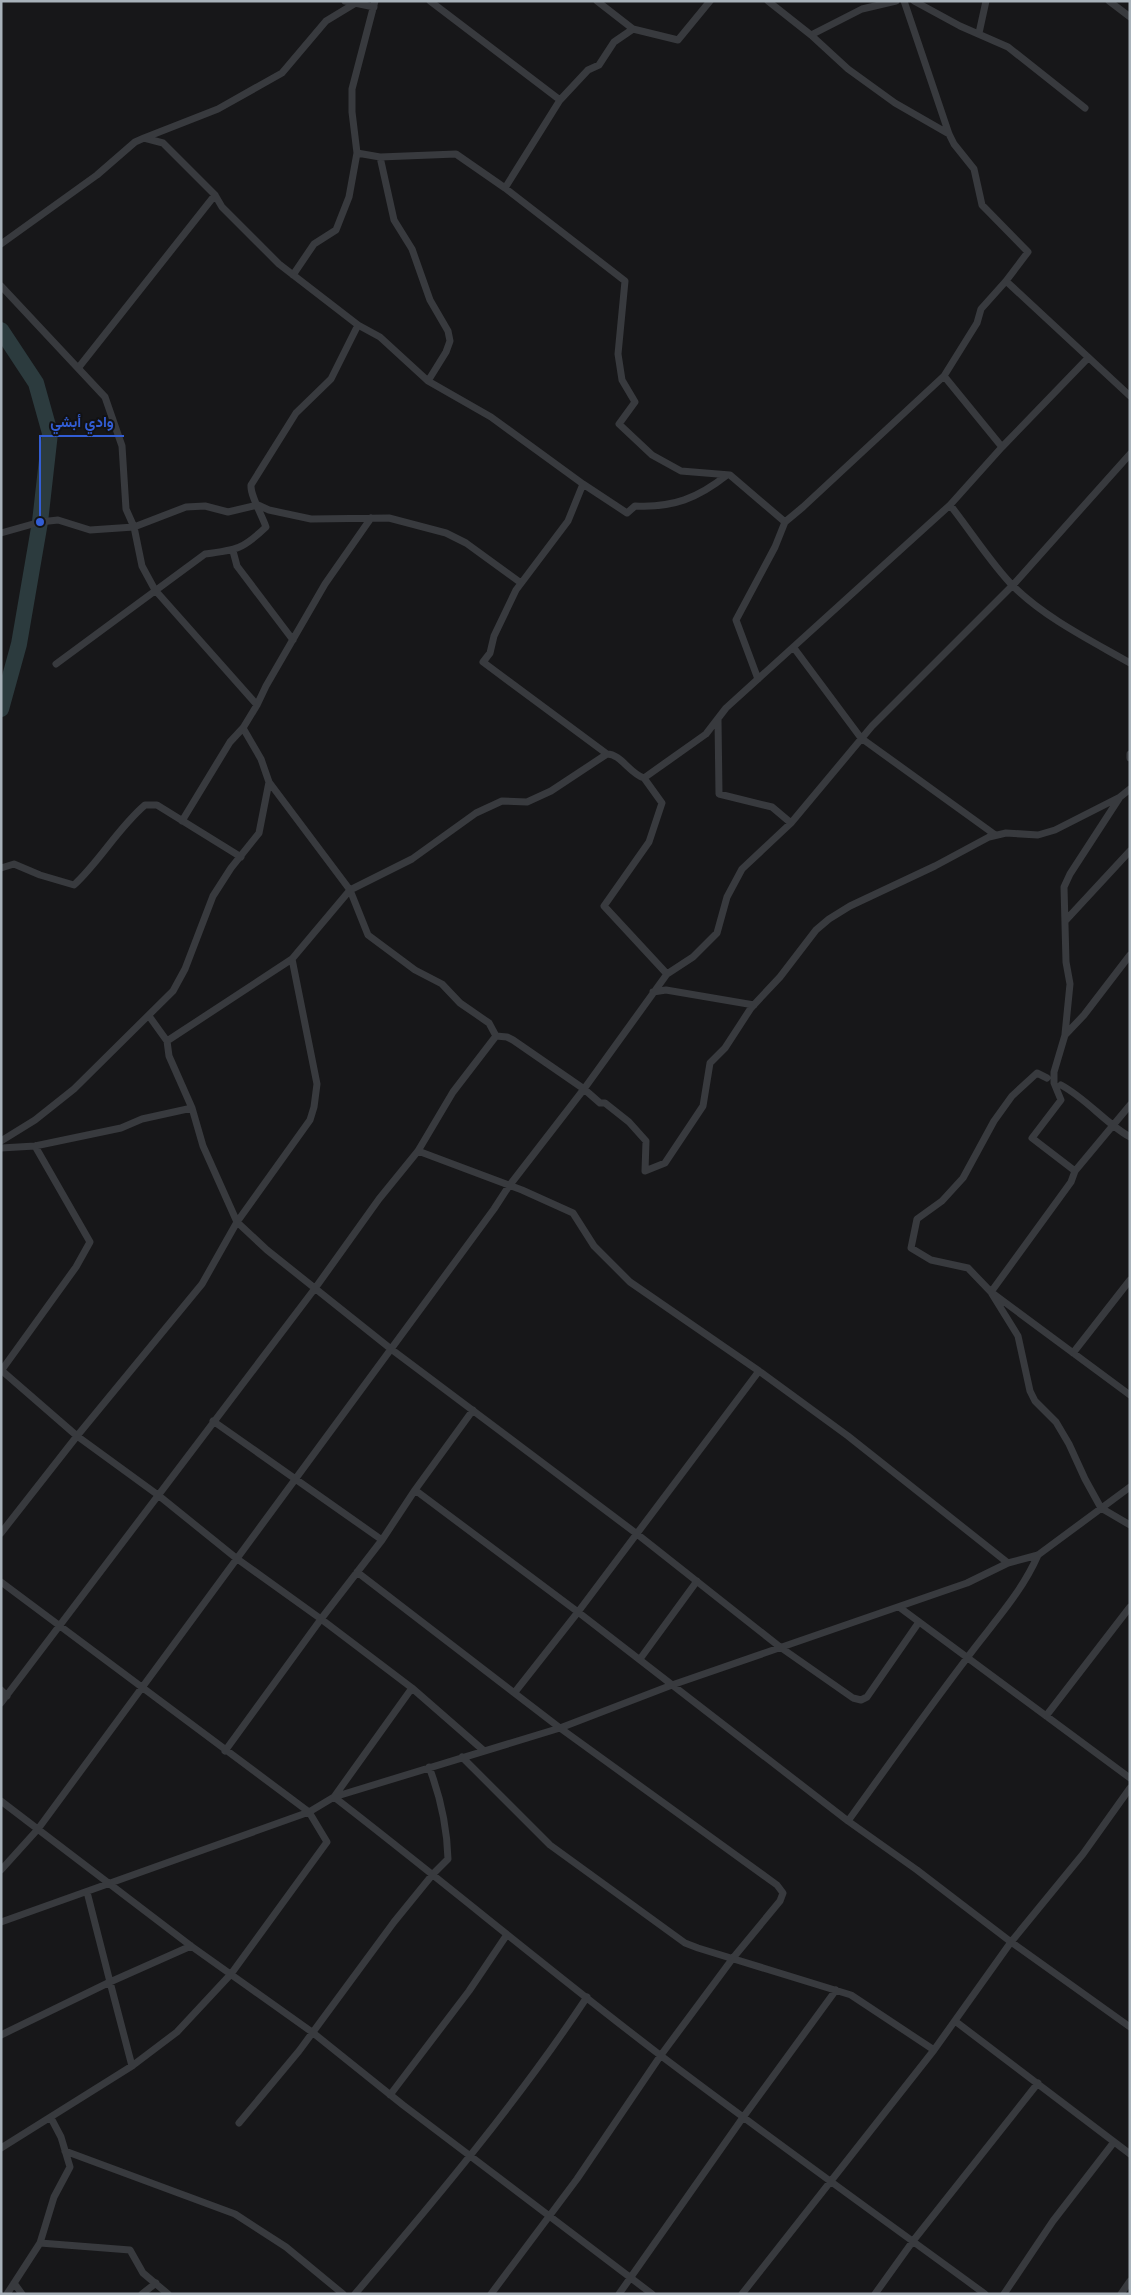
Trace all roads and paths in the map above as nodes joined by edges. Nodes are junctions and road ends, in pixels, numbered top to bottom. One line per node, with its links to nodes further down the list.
1 (345, 1): 11 (street)
2 (430, 1): 17 (street)
3 (597, 1): 14 (street)
4 (710, 1): 14 (street)
5 (768, 1): 16 (street)
6 (896, 1): 16 (street)
7 (904, 1): 19 (street)
8 (914, 1): 15 (street)
9 (986, 1): 15 (street)
10 (1109, 1): 13 (street)
11 (358, 3): 12 (street); 20 (street)
12 (375, 4): 21 (street)
13 (1130, 16)
14 (633, 30): 17 (street)
15 (979, 33): 18 (street)
16 (811, 35): 19 (street)
17 (560, 100): 23 (street)
18 (1085, 108)
19 (949, 134): 27 (street)
20 (144, 138): 24 (street); 25 (street)
21 (357, 153): 22 (street); 26 (street)
22 (380, 157): 23 (street); 33 (street)
23 (505, 188): 37 (street)
24 (215, 195): 26 (street); 31 (street)
25 (1, 244)
26 (294, 275): 29 (street)
27 (1006, 281): 30 (street); 32 (street)
28 (1, 286): 31 (street)
29 (358, 325): 33 (street); 39 (street)
30 (1088, 358): 34 (street); 35 (street)
31 (79, 367): 43 (street)
32 (944, 376): 35 (street); 42 (street)
33 (428, 381): 38 (street)
34 (1130, 396)
35 (1002, 447): 40 (street)
36 (1130, 454): 47 (street)
37 (728, 475): 38 (street); 42 (street)
38 (583, 484): 46 (street)
39 (258, 505): 41 (street); 43 (street); 45 (street)
40 (950, 505): 47 (street); 50 (street)
41 (371, 518): 46 (street); 49 (street)
42 (785, 522): 53 (street)
43 (134, 527): 44 (street); 48 (street)
44 (1, 533)
45 (233, 551): 48 (street); 49 (street)
46 (520, 583): 58 (street)
47 (1013, 585): 51 (street); 57 (street)
48 (155, 590): 52 (street); 54 (street)
49 (293, 640): 54 (street)
50 (794, 648): 53 (street); 57 (street)
51 (1130, 663)
52 (56, 664)
53 (758, 679): 55 (street)
54 (257, 705): 56 (street)
55 (718, 718): 59 (street); 64 (street)
56 (243, 728): 60 (street); 63 (street)
57 (861, 738): 64 (street); 65 (street)
58 (607, 754): 59 (street); 69 (street)
59 (644, 778): 73 (street)
60 (269, 782): 67 (street); 69 (street)
61 (1130, 789): 62 (street)
62 (1120, 797): 65 (street); 70 (street)
63 (182, 821): 67 (street); 68 (street)
64 (791, 823): 73 (street)
65 (994, 834): 75 (street)
66 (1130, 851): 70 (street)
67 (241, 857): 76 (street)
68 (1, 868)
69 (350, 890): 72 (street); 78 (street)
70 (1066, 920): 77 (street)
71 (1130, 955): 77 (street)
72 (292, 959): 79 (street); 93 (street)
73 (667, 974): 74 (street)
74 (653, 992): 75 (street); 82 (street)
75 (754, 1005): 82 (street)
76 (149, 1016): 79 (street); 87 (street)
77 (1065, 1035): 91 (street)
78 (496, 1036): 82 (street); 90 (street)
79 (167, 1040): 84 (street)
80 (1047, 1078): 96 (street)
81 (1061, 1085): 85 (street)
82 (584, 1089): 92 (street)
83 (1130, 1105): 85 (street)
84 (192, 1108): 88 (street); 93 (street)
85 (1113, 1126): 86 (street); 91 (street)
86 (1130, 1137)
87 (1, 1141)
88 (34, 1146): 89 (street); 99 (street)
89 (1, 1148)
90 (418, 1150): 92 (street); 95 (street)
91 (1075, 1171): 96 (street)
92 (508, 1186): 97 (street); 100 (street)
93 (237, 1222): 95 (street); 104 (street)
94 (1130, 1280): 98 (street)
95 (316, 1287): 97 (street); 103 (street)
96 (991, 1292): 98 (street); 109 (street)
97 (391, 1349): 102 (street); 105 (street)
98 (1073, 1353): 101 (street)
99 (1, 1370): 104 (street)
100 (759, 1371): 112 (street); 116 (street)
101 (1130, 1394)
102 (473, 1410): 107 (street); 112 (street)
103 (213, 1421): 105 (street); 108 (street)
104 (77, 1436): 108 (street); 111 (street)
105 (294, 1478): 113 (street); 115 (street)
106 (1130, 1487): 109 (street)
107 (415, 1490): 113 (street); 122 (street)
108 (158, 1495): 115 (street); 125 (street)
109 (1101, 1508): 110 (street); 114 (street)
110 (1130, 1525)
111 (1, 1533)
112 (637, 1534): 118 (street); 122 (street)
113 (382, 1540): 117 (street)
114 (1038, 1555): 116 (street); 127 (street)
115 (236, 1558): 123 (street); 130 (street)
116 (1008, 1563): 120 (street)
117 (357, 1572): 123 (street); 132 (street)
118 (697, 1581): 126 (street); 128 (street)
119 (1, 1582): 125 (street)
120 (899, 1607): 124 (street); 126 (street)
121 (1130, 1607): 135 (street)
122 (578, 1612): 128 (street); 132 (street)
123 (322, 1618): 131 (street); 138 (street)
124 (919, 1622): 126 (street); 127 (street)
125 (61, 1626): 130 (street); 133 (street)
126 (780, 1648): 129 (street)
127 (968, 1657): 135 (street); 146 (street)
128 (640, 1659): 129 (street)
129 (672, 1685): 136 (street); 146 (street)
130 (142, 1688): 138 (street); 147 (street)
131 (412, 1688): 137 (street); 143 (street)
132 (515, 1692): 136 (street)
133 (4, 1693): 134 (street)
134 (1, 1703)
135 (1046, 1716): 141 (street)
136 (560, 1728): 137 (street); 156 (street)
137 (482, 1750): 139 (street)
138 (225, 1751): 145 (street)
139 (462, 1757): 140 (street); 156 (street)
140 (429, 1767): 143 (street); 149 (street)
141 (1130, 1778)
142 (1130, 1788): 154 (street)
143 (334, 1797): 145 (street); 149 (street)
144 (1, 1801): 147 (street)
145 (308, 1812): 150 (street); 157 (street)
146 (848, 1821): 154 (street)
147 (38, 1829): 148 (street); 150 (street)
148 (1, 1870)
149 (432, 1874): 153 (street); 163 (street)
150 (109, 1884): 151 (street); 155 (street)
151 (87, 1892): 152 (street); 158 (street)
152 (1, 1922)
153 (506, 1936): 160 (street); 169 (street)
154 (1011, 1942): 161 (street); 162 (street)
155 (191, 1946): 157 (street); 158 (street)
156 (733, 1958): 159 (street); 166 (street)
157 (231, 1974): 163 (street); 167 (street)
158 (110, 1982): 164 (street); 167 (street)
159 (836, 1990): 165 (street); 170 (street)
160 (587, 1998): 166 (street); 177 (street)
161 (955, 2021): 165 (street); 168 (street)
162 (1130, 2027)
163 (312, 2032): 169 (street); 172 (street)
164 (1, 2035)
165 (934, 2050): 178 (street)
166 (661, 2055): 170 (street); 179 (street)
167 (132, 2066): 171 (street)
168 (1038, 2083): 173 (street); 180 (street)
169 (390, 2095): 177 (street)
170 (744, 2116): 178 (street); 182 (street)
171 (51, 2118): 174 (street); 175 (street)
172 (239, 2123)
173 (1114, 2142): 176 (street); 198 (street)
174 (1, 2148)
175 (65, 2150): 181 (street); 190 (street)
176 (1130, 2154)
177 (469, 2155): 179 (street); 191 (street)
178 (831, 2180): 180 (street); 195 (street)
179 (548, 2215): 182 (street); 192 (street)
180 (913, 2241): 196 (street); 197 (street)
181 (40, 2243): 184 (street); 185 (street)
182 (632, 2278): 193 (street); 194 (street)
183 (1130, 2281): 199 (street)
184 (156, 2283): 188 (street); 189 (street)
185 (14, 2284): 186 (street); 187 (street)
186 (7, 2294)
187 (22, 2294)
188 (142, 2294)
189 (168, 2294)
190 (343, 2294)
191 (355, 2294)
192 (491, 2294)
193 (619, 2294)
194 (652, 2294)
195 (742, 2294)
196 (875, 2294)
197 (985, 2294)
198 (1004, 2294)
199 (1121, 2294)

